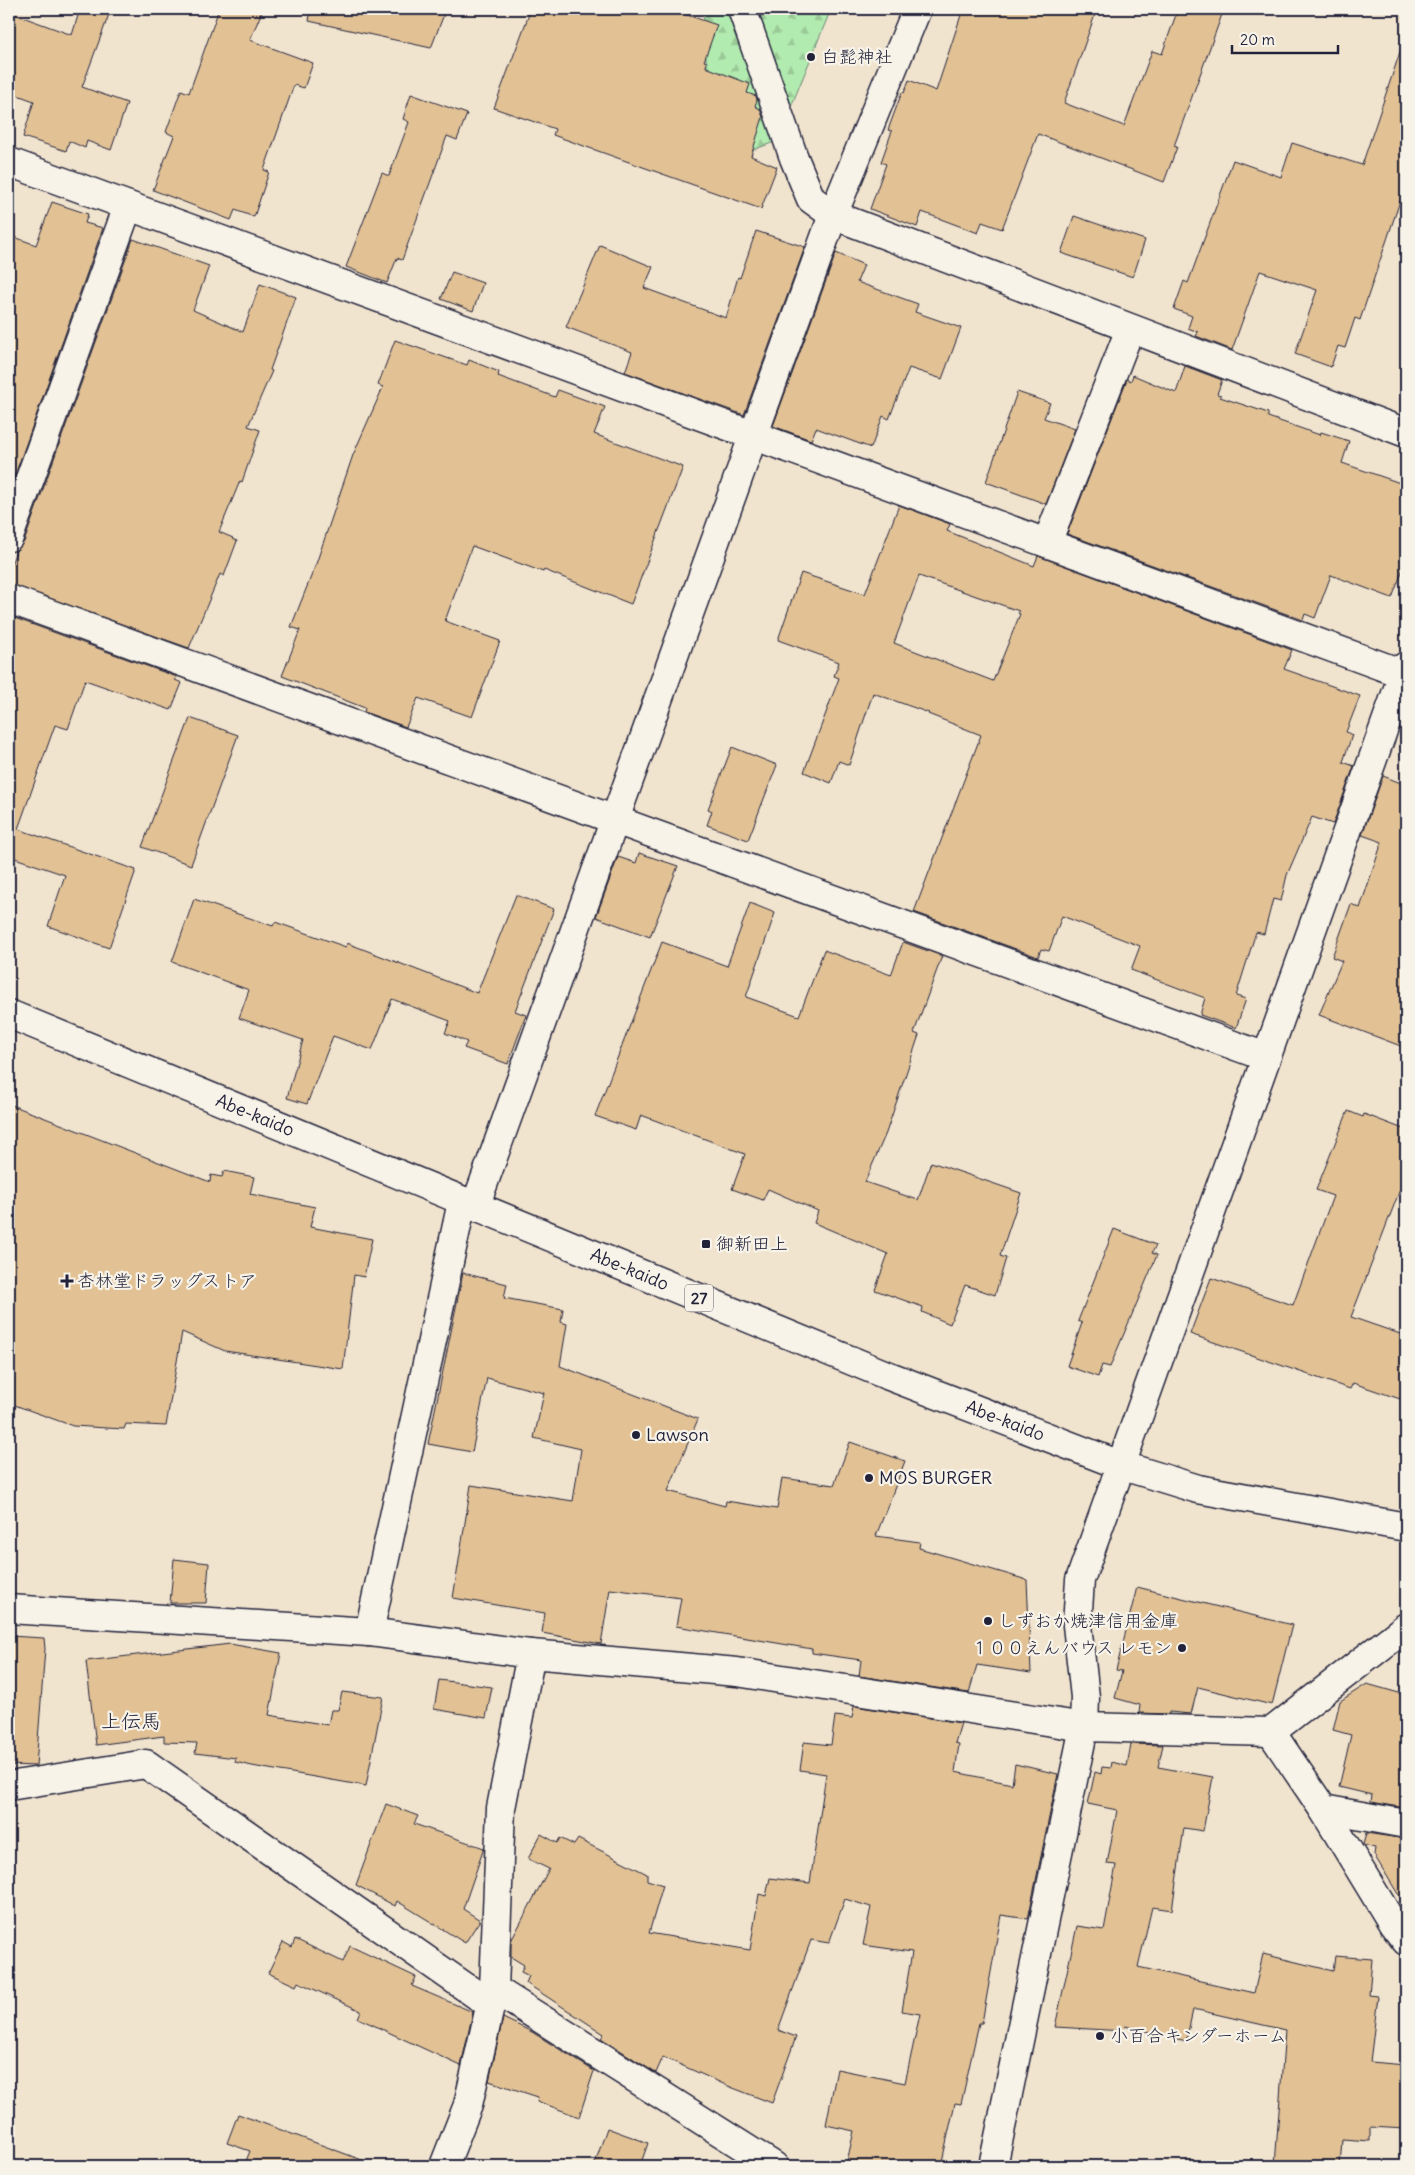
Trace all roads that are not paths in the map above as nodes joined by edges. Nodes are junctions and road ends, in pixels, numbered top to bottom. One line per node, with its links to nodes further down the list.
1 (742, 9): 5 (street)
2 (917, 9): 5 (street)
3 (9, 162): 4 (street)
4 (128, 206): 8 (street); 9 (street)
5 (833, 215): 6 (street); 8 (street)
6 (1130, 329): 7 (street); 10 (street)
7 (1406, 433)
8 (752, 435): 10 (street); 13 (street)
9 (9, 537)
10 (1047, 543): 12 (street)
11 (9, 599): 13 (street)
12 (1405, 672): 15 (street)
13 (615, 820): 15 (street); 16 (street)
14 (9, 1014): 16 (street, Abe-kaido / 27)
15 (1266, 1057): 17 (street)
16 (469, 1204): 17 (street, Abe-kaido / 27); 21 (street)
17 (1120, 1465): 18 (street, Abe-kaido / 27); 23 (street)
18 (1406, 1527)
19 (9, 1609): 21 (street)
20 (1406, 1627): 24 (street)
21 (368, 1632): 22 (street)
22 (532, 1654): 23 (street); 29 (street)
23 (1084, 1727): 24 (street); 32 (street)
24 (1271, 1732): 26 (street)
25 (9, 1786): 29 (street)
26 (1323, 1809): 27 (street); 28 (street)
27 (1406, 1824)
28 (1402, 1930)
29 (493, 1997): 30 (street); 31 (street)
30 (444, 2166)
31 (774, 2166)
32 (993, 2166)

